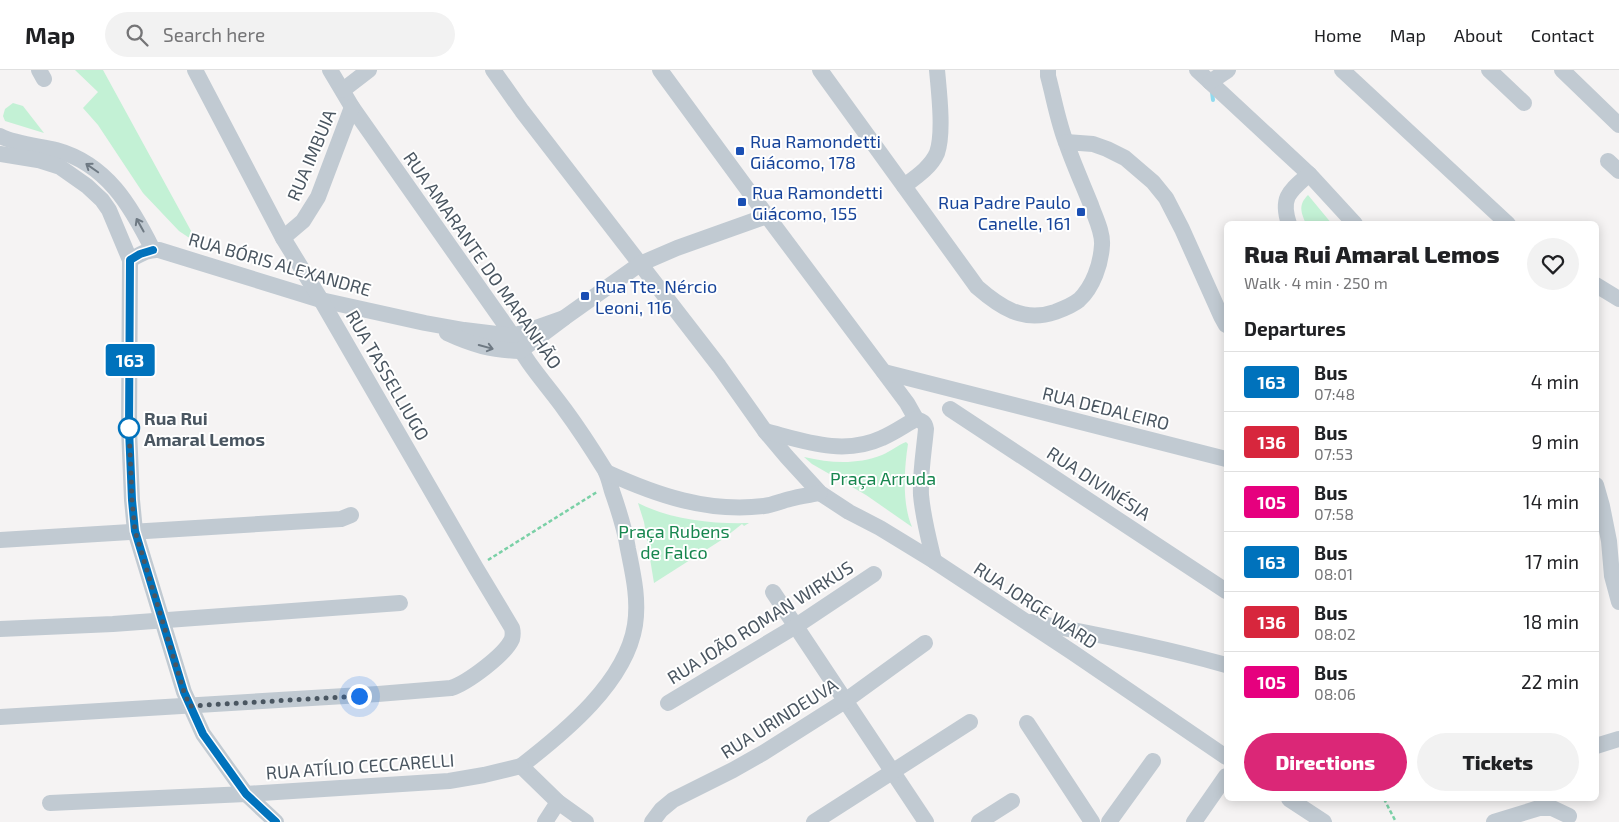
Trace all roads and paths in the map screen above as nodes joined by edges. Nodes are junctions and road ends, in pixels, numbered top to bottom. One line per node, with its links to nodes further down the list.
1 (195, 70): 30 (street, RUA TASSELLIUGO)
2 (330, 70): 15 (street, RUA AMARANTE DO MARANHÃO)
3 (369, 70): 15 (street, RUA IMBUIA)
4 (493, 70): 33 (street, RUA JORGE WARD)
5 (660, 70): 26 (street)
6 (820, 70): 23 (street)
7 (937, 70): 23 (street)
8 (1048, 70): 20 (street)
9 (1197, 70): 14 (street)
10 (1228, 70): 14 (street)
11 (1342, 70): 29 (street)
12 (1489, 70): 16 (street)
13 (1562, 70): 18 (street)
14 (1210, 82): 22 (street)
15 (343, 90): 17 (street, RUA AMARANTE DO MARANHÃO)
16 (1524, 103)
17 (352, 107): 30 (street, RUA IMBUIA); 40 (street, RUA AMARANTE DO MARANHÃO)
18 (1619, 125)
19 (0, 136): 24 (street, one-way to 19)
20 (1066, 142): 23 (street); 38 (street)
21 (0, 154): 25 (street)
22 (1309, 174): 27 (street); 28 (street)
23 (904, 186)
24 (127, 201): 25 (street); 31 (street, one-way to 24)
25 (110, 210): 32 (street)
26 (767, 216): 33 (street); 42 (street)
27 (1288, 221)
28 (1352, 221)
29 (1505, 221)
30 (283, 238): 36 (street, RUA TASSELLIUGO)
31 (153, 250): 32 (street); 36 (street, RUA BÓRIS ALEXANDRE)
32 (130, 260): 52 (street)
33 (640, 264): 37 (street); 46 (street, RUA JORGE WARD)
34 (1599, 287): 35 (street)
35 (1619, 299)
36 (321, 300): 39 (street, RUA BÓRIS ALEXANDRE); 56 (street, RUA TASSELLIUGO)
37 (564, 318): 40 (street); 41 (street)
38 (1224, 321)
39 (425, 323): 40 (street, RUA BÓRIS ALEXANDRE); 41 (street, RUA BÓRIS ALEXANDRE, one-way to 41)
40 (512, 336): 41 (street, RUA AMARANTE DO MARANHÃO)
41 (520, 352): 48 (street, RUA AMARANTE DO MARANHÃO)
42 (884, 372): 43 (street, RUA DEDALEIRO); 45 (street)
43 (976, 396): 44 (street); 47 (street, RUA DEDALEIRO)
44 (950, 408): 45 (street); 58 (street, RUA DIVINÉSIA)
45 (920, 422): 46 (street); 55 (street)
46 (765, 431): 49 (street, RUA JORGE WARD)
47 (1224, 458)
48 (606, 472): 49 (street); 56 (path); 78 (street, RUA AMARANTE DO MARANHÃO)
49 (820, 493): 55 (street, RUA JORGE WARD)
50 (1599, 496): 54 (street)
51 (351, 515): 52 (street)
52 (135, 531): 53 (street); 62 (street)
53 (0, 540)
54 (1614, 555): 60 (street)
55 (934, 561): 63 (street, RUA JORGE WARD)
56 (476, 568): 70 (street, RUA TASSELLIUGO)
57 (874, 574): 64 (street, RUA JOÃO ROMAN WIRKUS)
58 (1224, 590)
59 (773, 592): 64 (street)
60 (1619, 602)
61 (400, 603): 62 (street)
62 (162, 620): 65 (street); 70 (street)
63 (1024, 621): 67 (street); 76 (street, RUA JORGE WARD)
64 (796, 626): 68 (street); 69 (street, RUA JOÃO ROMAN WIRKUS)
65 (0, 629)
66 (925, 644): 68 (street, RUA URINDEUVA)
67 (1224, 663)
68 (845, 701): 79 (street); 94 (street, RUA URINDEUVA)
69 (668, 703)
70 (190, 706): 71 (street); 81 (street)
71 (0, 717)
72 (970, 722): 79 (street)
73 (1027, 723): 98 (street)
74 (1619, 739): 75 (street)
75 (1599, 745)
76 (1224, 756)
77 (1153, 761): 99 (street)
78 (521, 766): 81 (street, RUA ATÍLIO CECCARELLI); 86 (street)
79 (894, 772): 95 (street); 96 (street)
80 (1224, 779): 100 (street)
81 (246, 794): 87 (street, RUA ATÍLIO CECCARELLI); 91 (street)
82 (1012, 801): 97 (street)
83 (1292, 801): 90 (street)
84 (1385, 801): 101 (path)
85 (1565, 801): 89 (street)
86 (558, 802): 92 (street); 93 (street)
87 (50, 803)
88 (1545, 804): 89 (street); 102 (street)
89 (1570, 819)
90 (1322, 821)
91 (276, 822)
92 (545, 822)
93 (586, 822)
94 (652, 822)
95 (814, 822)
96 (926, 822)
97 (979, 822)
98 (1092, 822)
99 (1109, 822)
100 (1194, 822)
101 (1396, 822)
102 (1494, 822)

